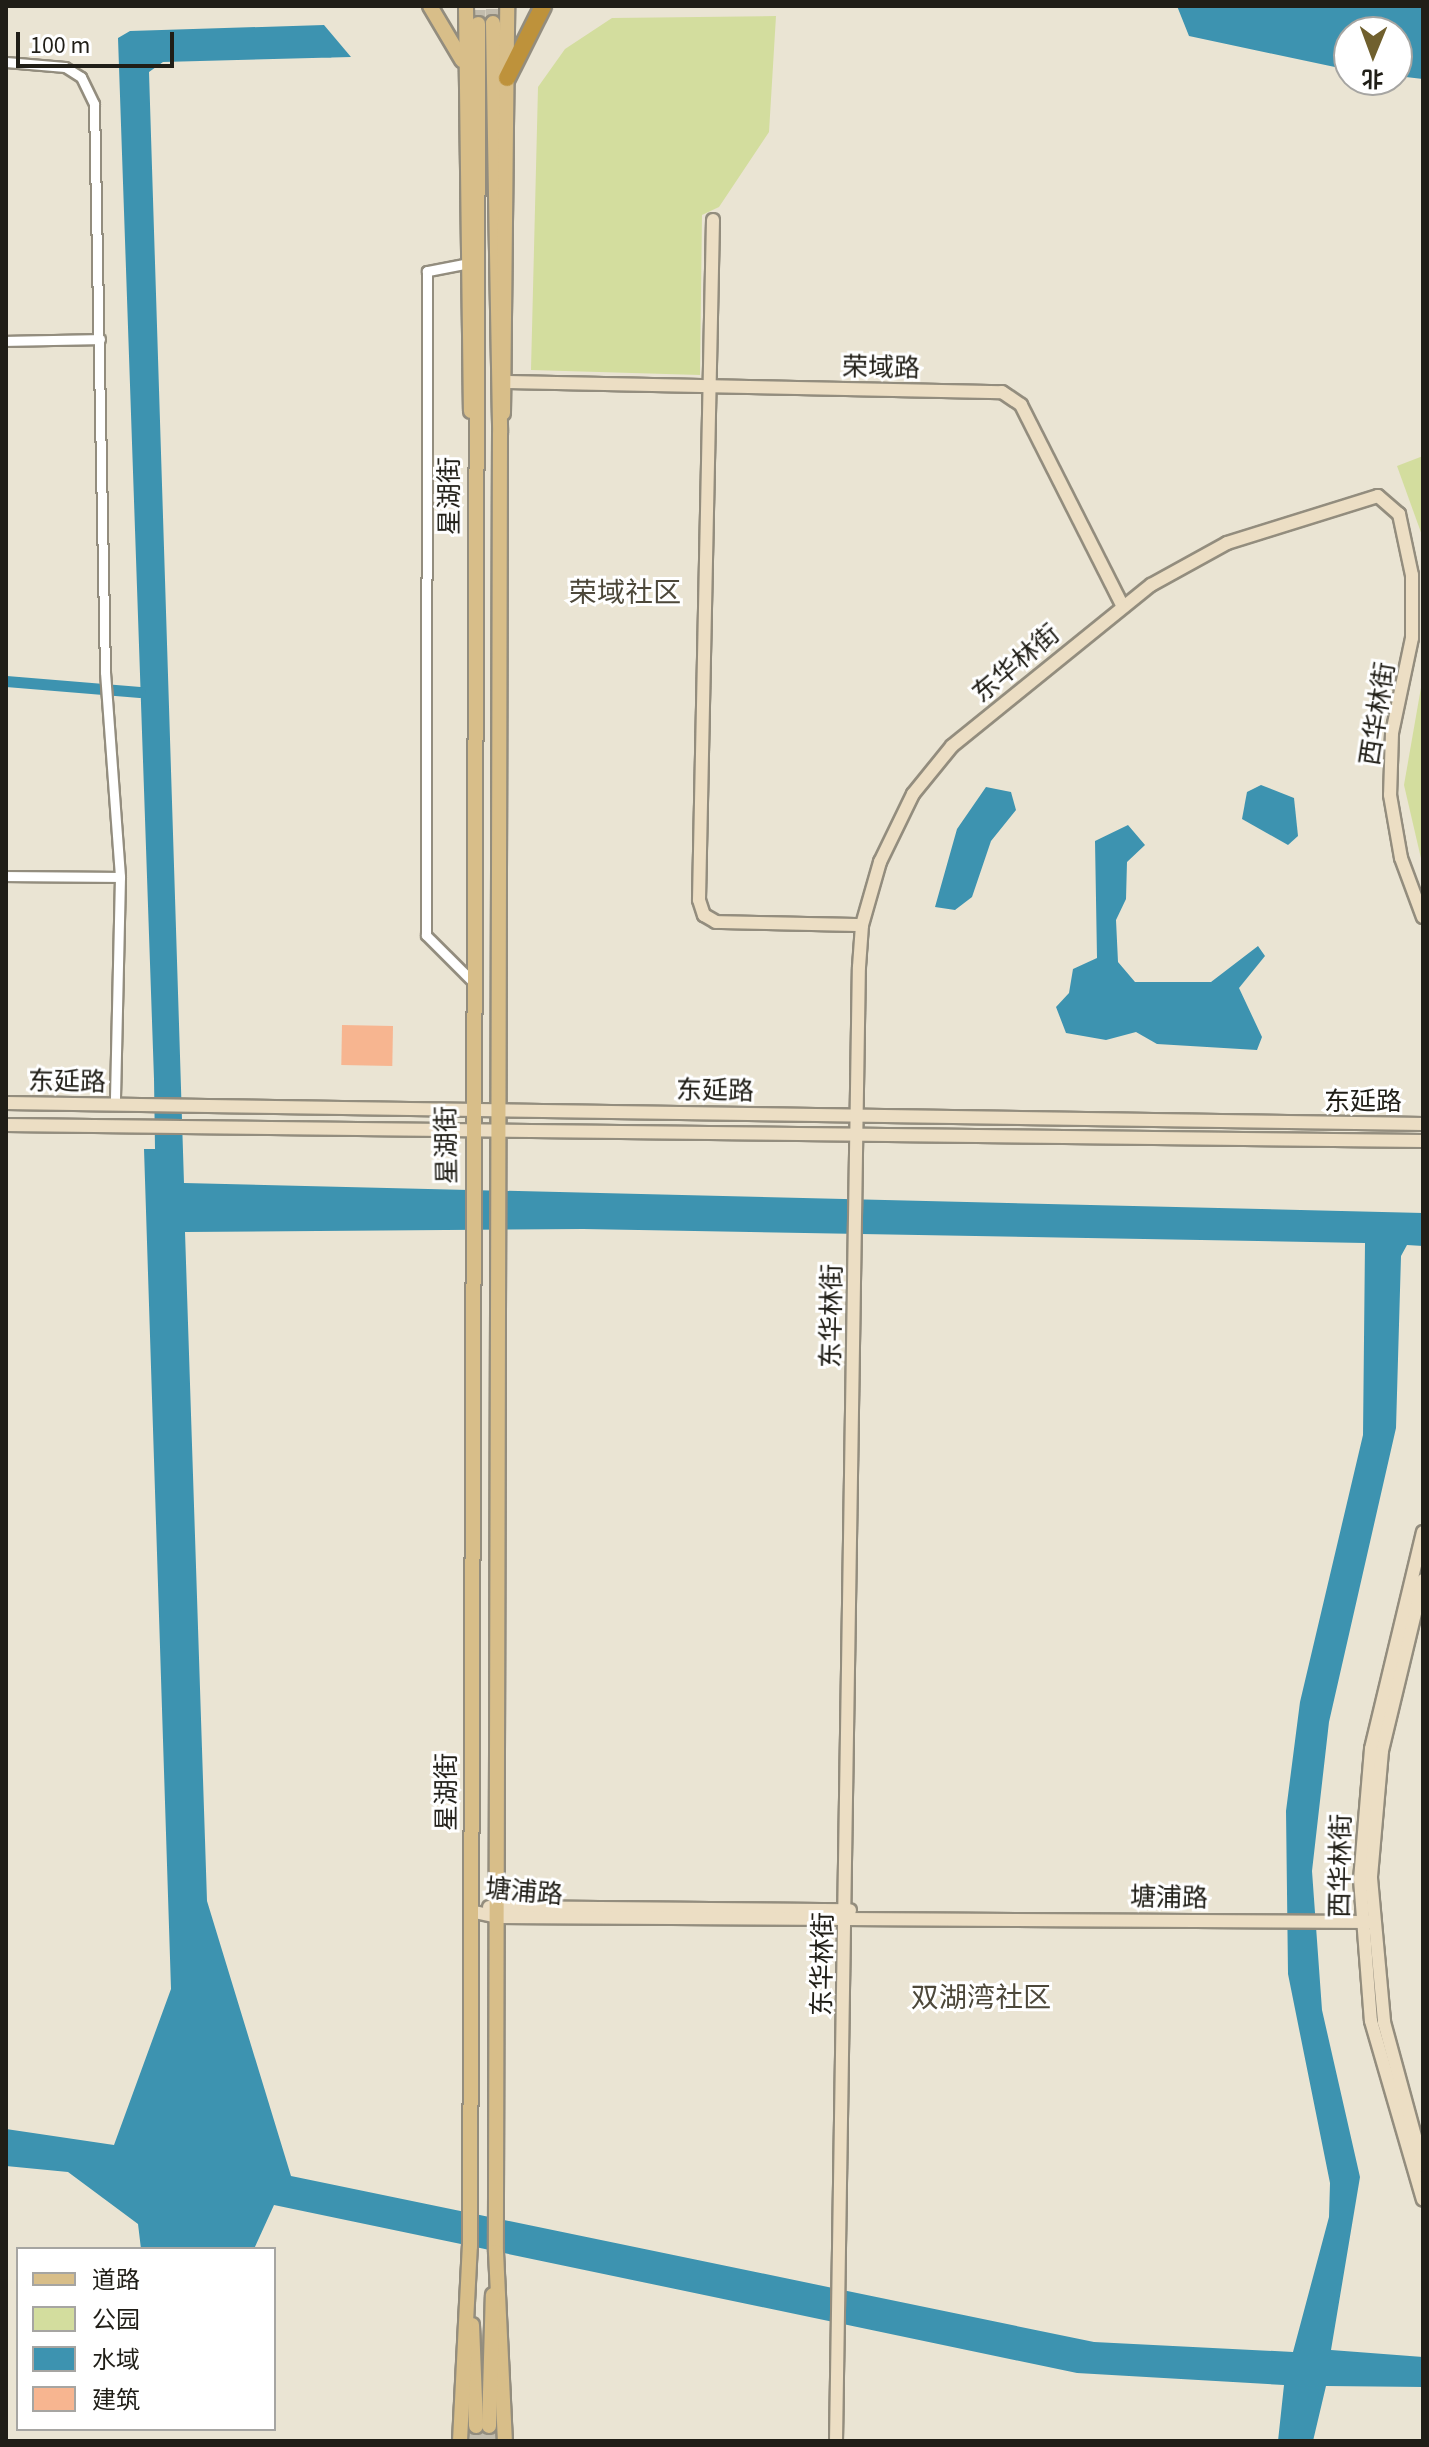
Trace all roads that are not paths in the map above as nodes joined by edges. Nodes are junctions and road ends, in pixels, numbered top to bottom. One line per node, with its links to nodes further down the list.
1 (430, 6): 6 (main road)
2 (466, 6): 6 (main road)
3 (507, 6): 7 (main road)
4 (543, 6): 7 (highway)
5 (6, 62): 10 (street)
6 (465, 72): 9 (main road)
7 (507, 78): 12 (main road)
8 (713, 220): 13 (street)
9 (464, 264): 14 (main road); 22 (street)
10 (100, 339): 11 (street); 19 (street)
11 (6, 341)
12 (508, 382): 13 (street, 荣域路); 15 (main road)
13 (709, 386): 17 (street, 荣域路); 21 (street)
14 (474, 431): 15 (main road, 星湖街); 22 (main road, 星湖街)
15 (500, 433): 26 (main road, 星湖街)
16 (1399, 514): 17 (street, 东华林街); 20 (street, 西华林街)
17 (1123, 607): 21 (street, 东华林街)
18 (6, 876): 19 (street)
19 (120, 877): 24 (street)
20 (1423, 917)
21 (862, 925): 27 (street, 东华林街)
22 (470, 979): 25 (main road, 星湖街)
23 (6, 1103): 24 (street, 东延路)
24 (115, 1105): 25 (street, 东延路)
25 (470, 1110): 26 (street, 东延路); 30 (main road, 星湖街)
26 (499, 1110): 27 (street, 东延路); 31 (main road, 星湖街)
27 (855, 1115): 28 (street, 东延路); 32 (street, 东华林街)
28 (1423, 1124)
29 (6, 1125): 30 (street, 东延路)
30 (470, 1133): 31 (street, 东延路); 36 (main road, 星湖街)
31 (499, 1134): 32 (street, 东延路); 37 (main road, 星湖街)
32 (855, 1136): 33 (street, 东延路); 38 (street, 东华林街)
33 (1423, 1141)
34 (1423, 1532): 39 (street, 西华林街)
35 (1423, 1580): 39 (street, 西华林街)
36 (470, 1911): 37 (street, 塘浦路); 43 (main road, 星湖街)
37 (498, 1911): 38 (street, 塘浦路); 42 (main road, 星湖街)
38 (845, 1915): 39 (street, 塘浦路); 46 (street, 东华林街)
39 (1366, 1922): 40 (street, 西华林街); 41 (street, 西华林街)
40 (1423, 2166)
41 (1423, 2200)
42 (496, 2256): 43 (main road, 星湖街); 45 (main road, 星湖街)
43 (470, 2264): 44 (main road, 星湖街)
44 (460, 2441)
45 (505, 2441)
46 (836, 2441)

